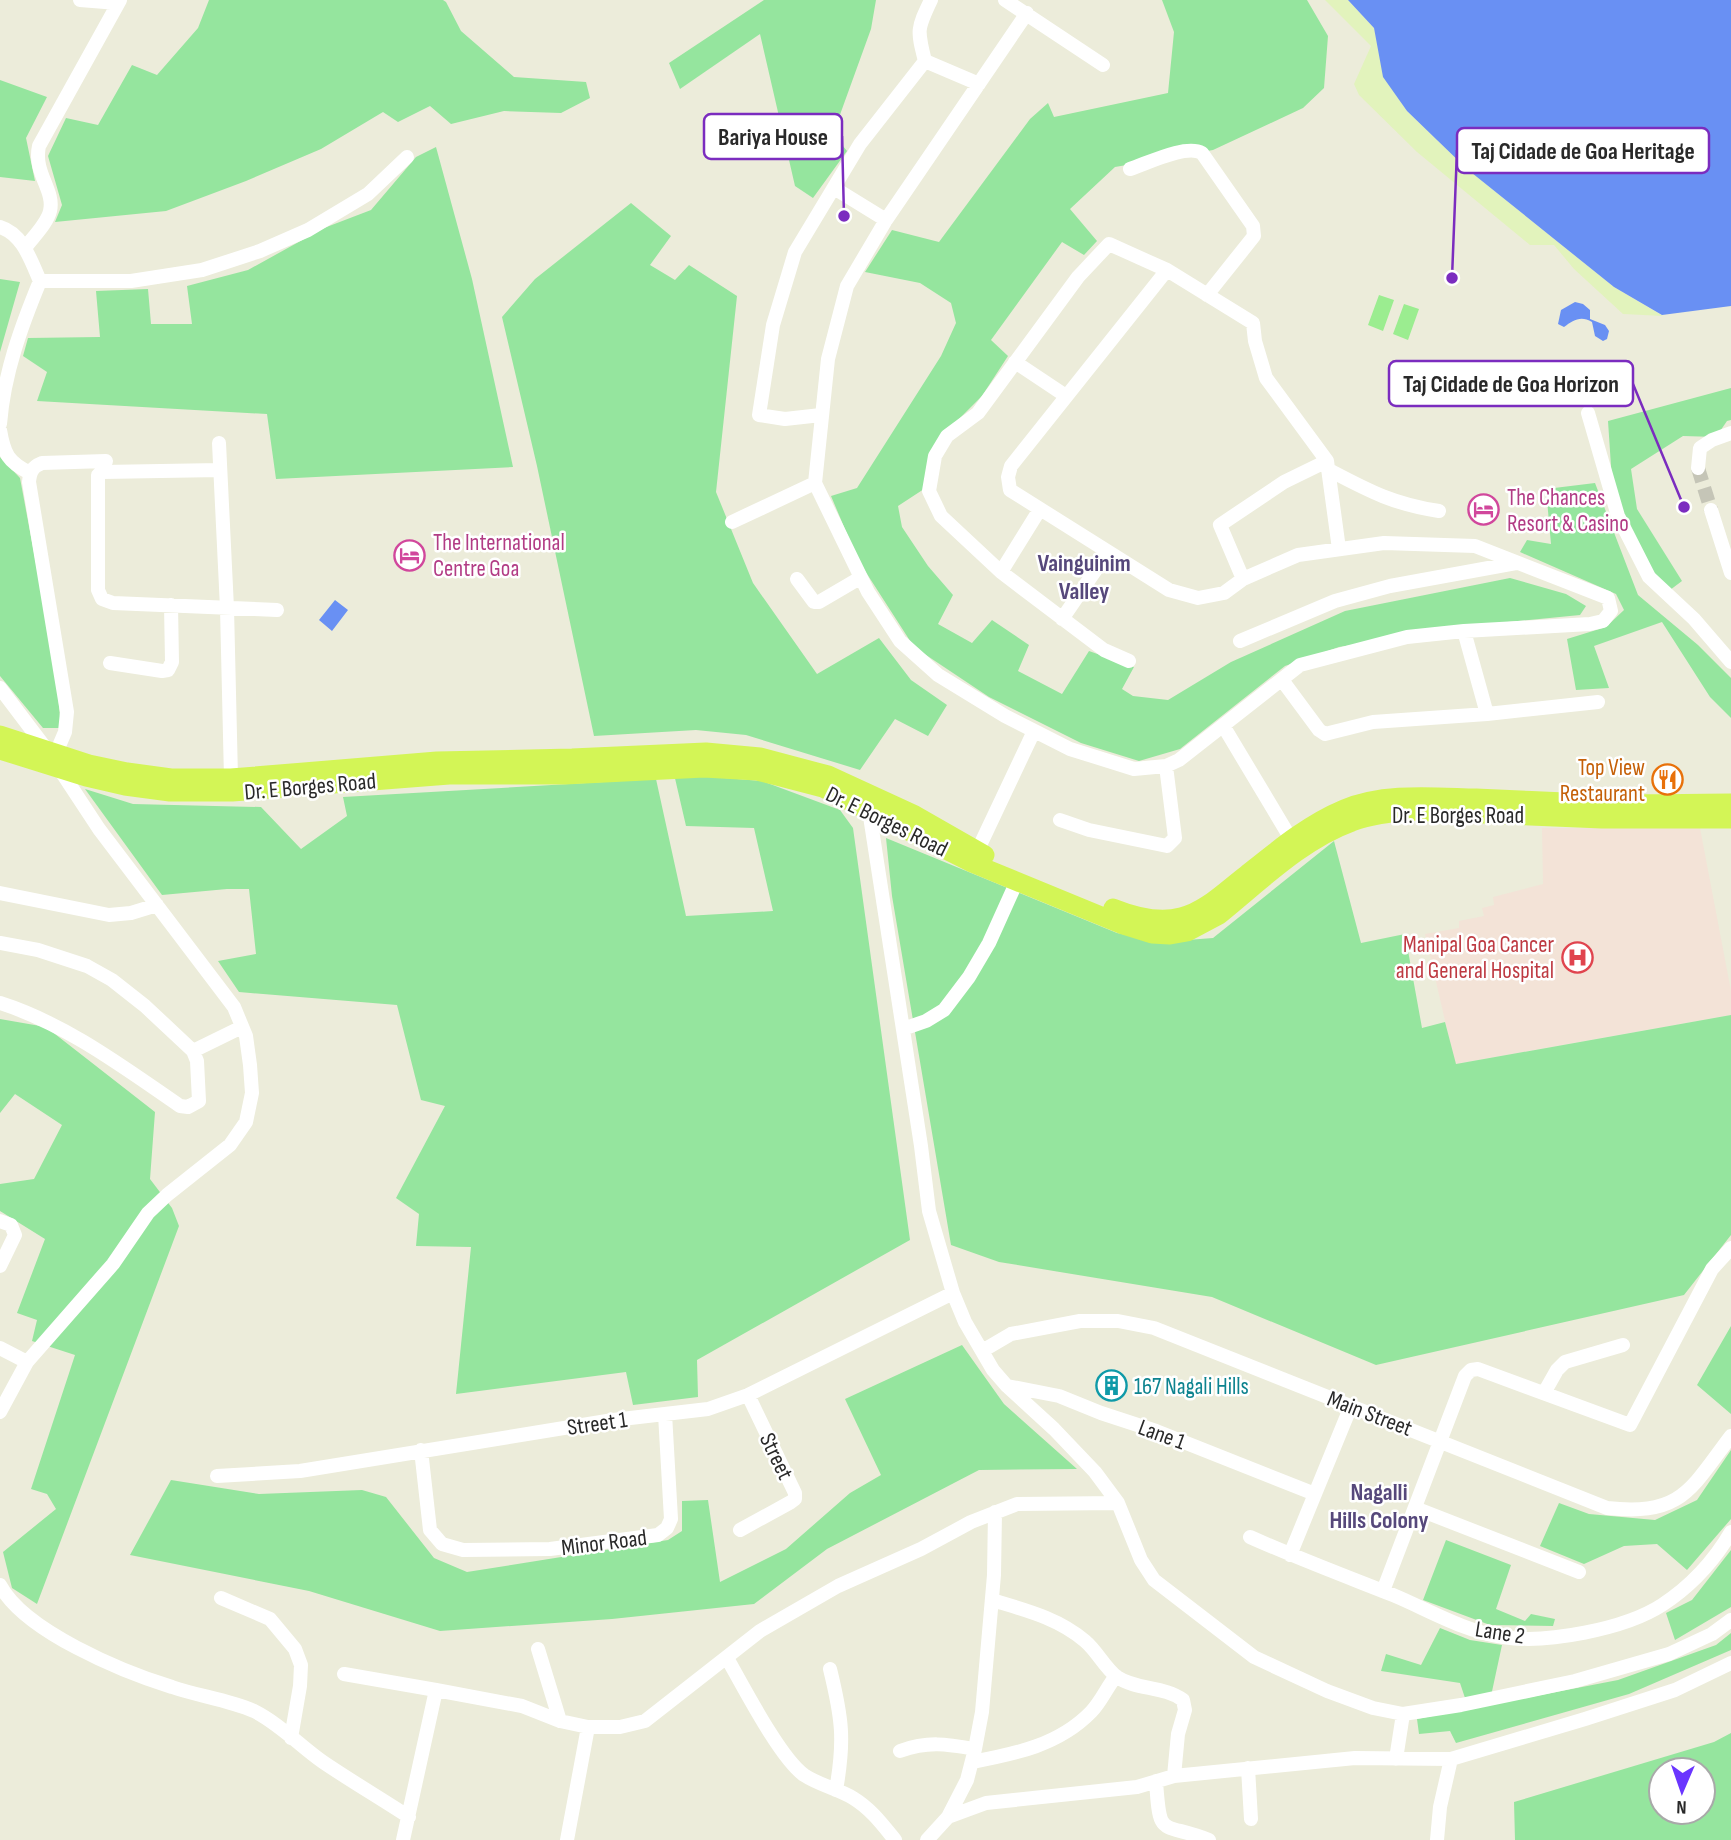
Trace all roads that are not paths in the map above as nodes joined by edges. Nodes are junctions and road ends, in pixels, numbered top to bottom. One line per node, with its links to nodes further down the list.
1 (80, 0): 4 (street)
2 (931, 0): 6 (street)
3 (1005, 0): 5 (street)
4 (119, 2): 14 (street)
5 (1027, 13): 7 (street); 8 (street)
6 (925, 61): 8 (street); 11 (street)
7 (1103, 65)
8 (979, 84): 12 (street)
9 (407, 157): 16 (street)
10 (1130, 170): 17 (street)
11 (834, 188): 12 (street); 21 (street)
12 (887, 220): 21 (street)
13 (0, 227): 14 (street)
14 (26, 248): 16 (street)
15 (1167, 270): 17 (street); 18 (street); 19 (street)
16 (40, 281): 22 (street)
17 (1207, 295): 27 (street)
18 (1015, 362): 19 (street); 39 (street)
19 (1066, 396): 32 (street)
20 (1588, 413): 51 (street)
21 (821, 415): 31 (street)
22 (0, 424)
23 (0, 430): 30 (street)
24 (1731, 433): 28 (street)
25 (219, 443): 29 (street)
26 (106, 461): 30 (street)
27 (1328, 466): 34 (street); 36 (street); 43 (street)
28 (1698, 468)
29 (220, 470): 44 (street); 45 (street)
30 (30, 473): 61 (street)
31 (815, 483): 35 (street); 41 (street)
32 (1040, 509): 37 (street); 39 (street)
33 (1711, 510): 40 (street)
34 (1439, 511)
35 (732, 522)
36 (1339, 549): 38 (street); 43 (street)
37 (1108, 552): 43 (street); 47 (street)
38 (1517, 563): 48 (street); 49 (street)
39 (1001, 572): 47 (street)
40 (1731, 573)
41 (860, 578): 42 (street); 58 (street)
42 (797, 579)
43 (1243, 579)
44 (171, 606): 45 (street); 52 (street)
45 (227, 608): 46 (street); 63 (street)
46 (277, 610)
47 (1062, 620): 50 (street)
48 (1464, 631): 53 (street); 56 (street)
49 (1240, 641)
50 (1129, 661)
51 (1731, 662)
52 (110, 663)
53 (1282, 680): 56 (street); 57 (street)
54 (0, 688): 61 (street)
55 (1598, 702): 56 (street)
56 (1487, 714)
57 (1224, 727): 62 (street); 68 (street)
58 (1034, 731): 62 (street); 69 (street)
59 (0, 735): 61 (main road, Dr. E Borges Road)
60 (0, 750): 61 (main road, Dr. E Borges Road)
61 (54, 757): 63 (main road, Dr. E Borges Road); 65 (main road, Dr. E Borges Road); 72 (street)
62 (1166, 766): 67 (street)
63 (232, 778): 69 (main road, Dr. E Borges Road)
64 (1731, 803): 68 (main road, Dr. E Borges Road)
65 (869, 810): 69 (main road, Dr. E Borges Road); 76 (street)
66 (1731, 819): 70 (main road, Dr. E Borges Road)
67 (1060, 820)
68 (1291, 839): 69 (main road, Dr. E Borges Road)
69 (974, 857): 70 (main road, Dr. E Borges Road)
70 (1017, 881): 76 (street)
71 (0, 893): 72 (street)
72 (157, 905): 75 (street)
73 (0, 943): 77 (street)
74 (0, 1003): 77 (street)
75 (243, 1027): 77 (street); 85 (street)
76 (903, 1030): 81 (street)
77 (193, 1051)
78 (0, 1222): 80 (street)
79 (1731, 1248): 87 (street)
80 (0, 1266)
81 (953, 1293): 84 (street); 88 (street, Street 1)
82 (1623, 1345): 87 (street)
83 (0, 1348): 85 (street)
84 (982, 1351): 86 (street); 89 (street, Main Street)
85 (27, 1362): 90 (street)
86 (1006, 1385): 96 (street, Lane 1); 97 (street)
87 (1544, 1393): 93 (street)
88 (748, 1395): 91 (street, Street 1); 100 (street, Street)
89 (1351, 1406): 93 (street, Main Street); 96 (street)
90 (0, 1412)
91 (665, 1414): 94 (street, Street 1); 94 (street, Minor Road)
92 (1731, 1436): 93 (street, Main Street)
93 (1440, 1440): 98 (street)
94 (421, 1450): 95 (street, Street 1)
95 (217, 1476)
96 (1315, 1494): 103 (street)
97 (1118, 1503): 99 (street); 117 (street)
98 (1415, 1508): 104 (street); 106 (street)
99 (995, 1512): 108 (street); 111 (street)
100 (740, 1530)
101 (1731, 1532): 106 (street, Lane 2)
102 (1250, 1537): 103 (street, Lane 2)
103 (1290, 1555): 106 (street, Lane 2)
104 (1579, 1572)
105 (0, 1585): 120 (street)
106 (1383, 1591)
107 (221, 1598): 120 (street)
108 (992, 1600): 115 (street); 122 (street)
109 (1731, 1620): 117 (street)
110 (538, 1649): 118 (street)
111 (727, 1658): 119 (street); 128 (street)
112 (1731, 1663): 124 (street)
113 (830, 1669): 128 (street)
114 (344, 1674): 116 (street)
115 (1116, 1676): 122 (street); 126 (street)
116 (436, 1690): 118 (street); 129 (street)
117 (1403, 1714): 123 (street)
118 (560, 1721): 119 (street)
119 (588, 1727): 133 (street)
120 (291, 1738): 129 (street)
121 (900, 1751): 122 (street)
122 (973, 1756): 130 (street)
123 (1396, 1759): 124 (street); 125 (street)
124 (1451, 1759): 137 (street)
125 (1248, 1768): 126 (street); 131 (street)
126 (1174, 1776): 127 (street)
127 (1156, 1781): 130 (street); 136 (street)
128 (836, 1790): 134 (street)
129 (409, 1817): 132 (street)
130 (948, 1817): 135 (street)
131 (1251, 1819)
132 (403, 1840)
133 (567, 1840)
134 (895, 1840)
135 (927, 1840)
136 (1209, 1840)
137 (1437, 1840)

